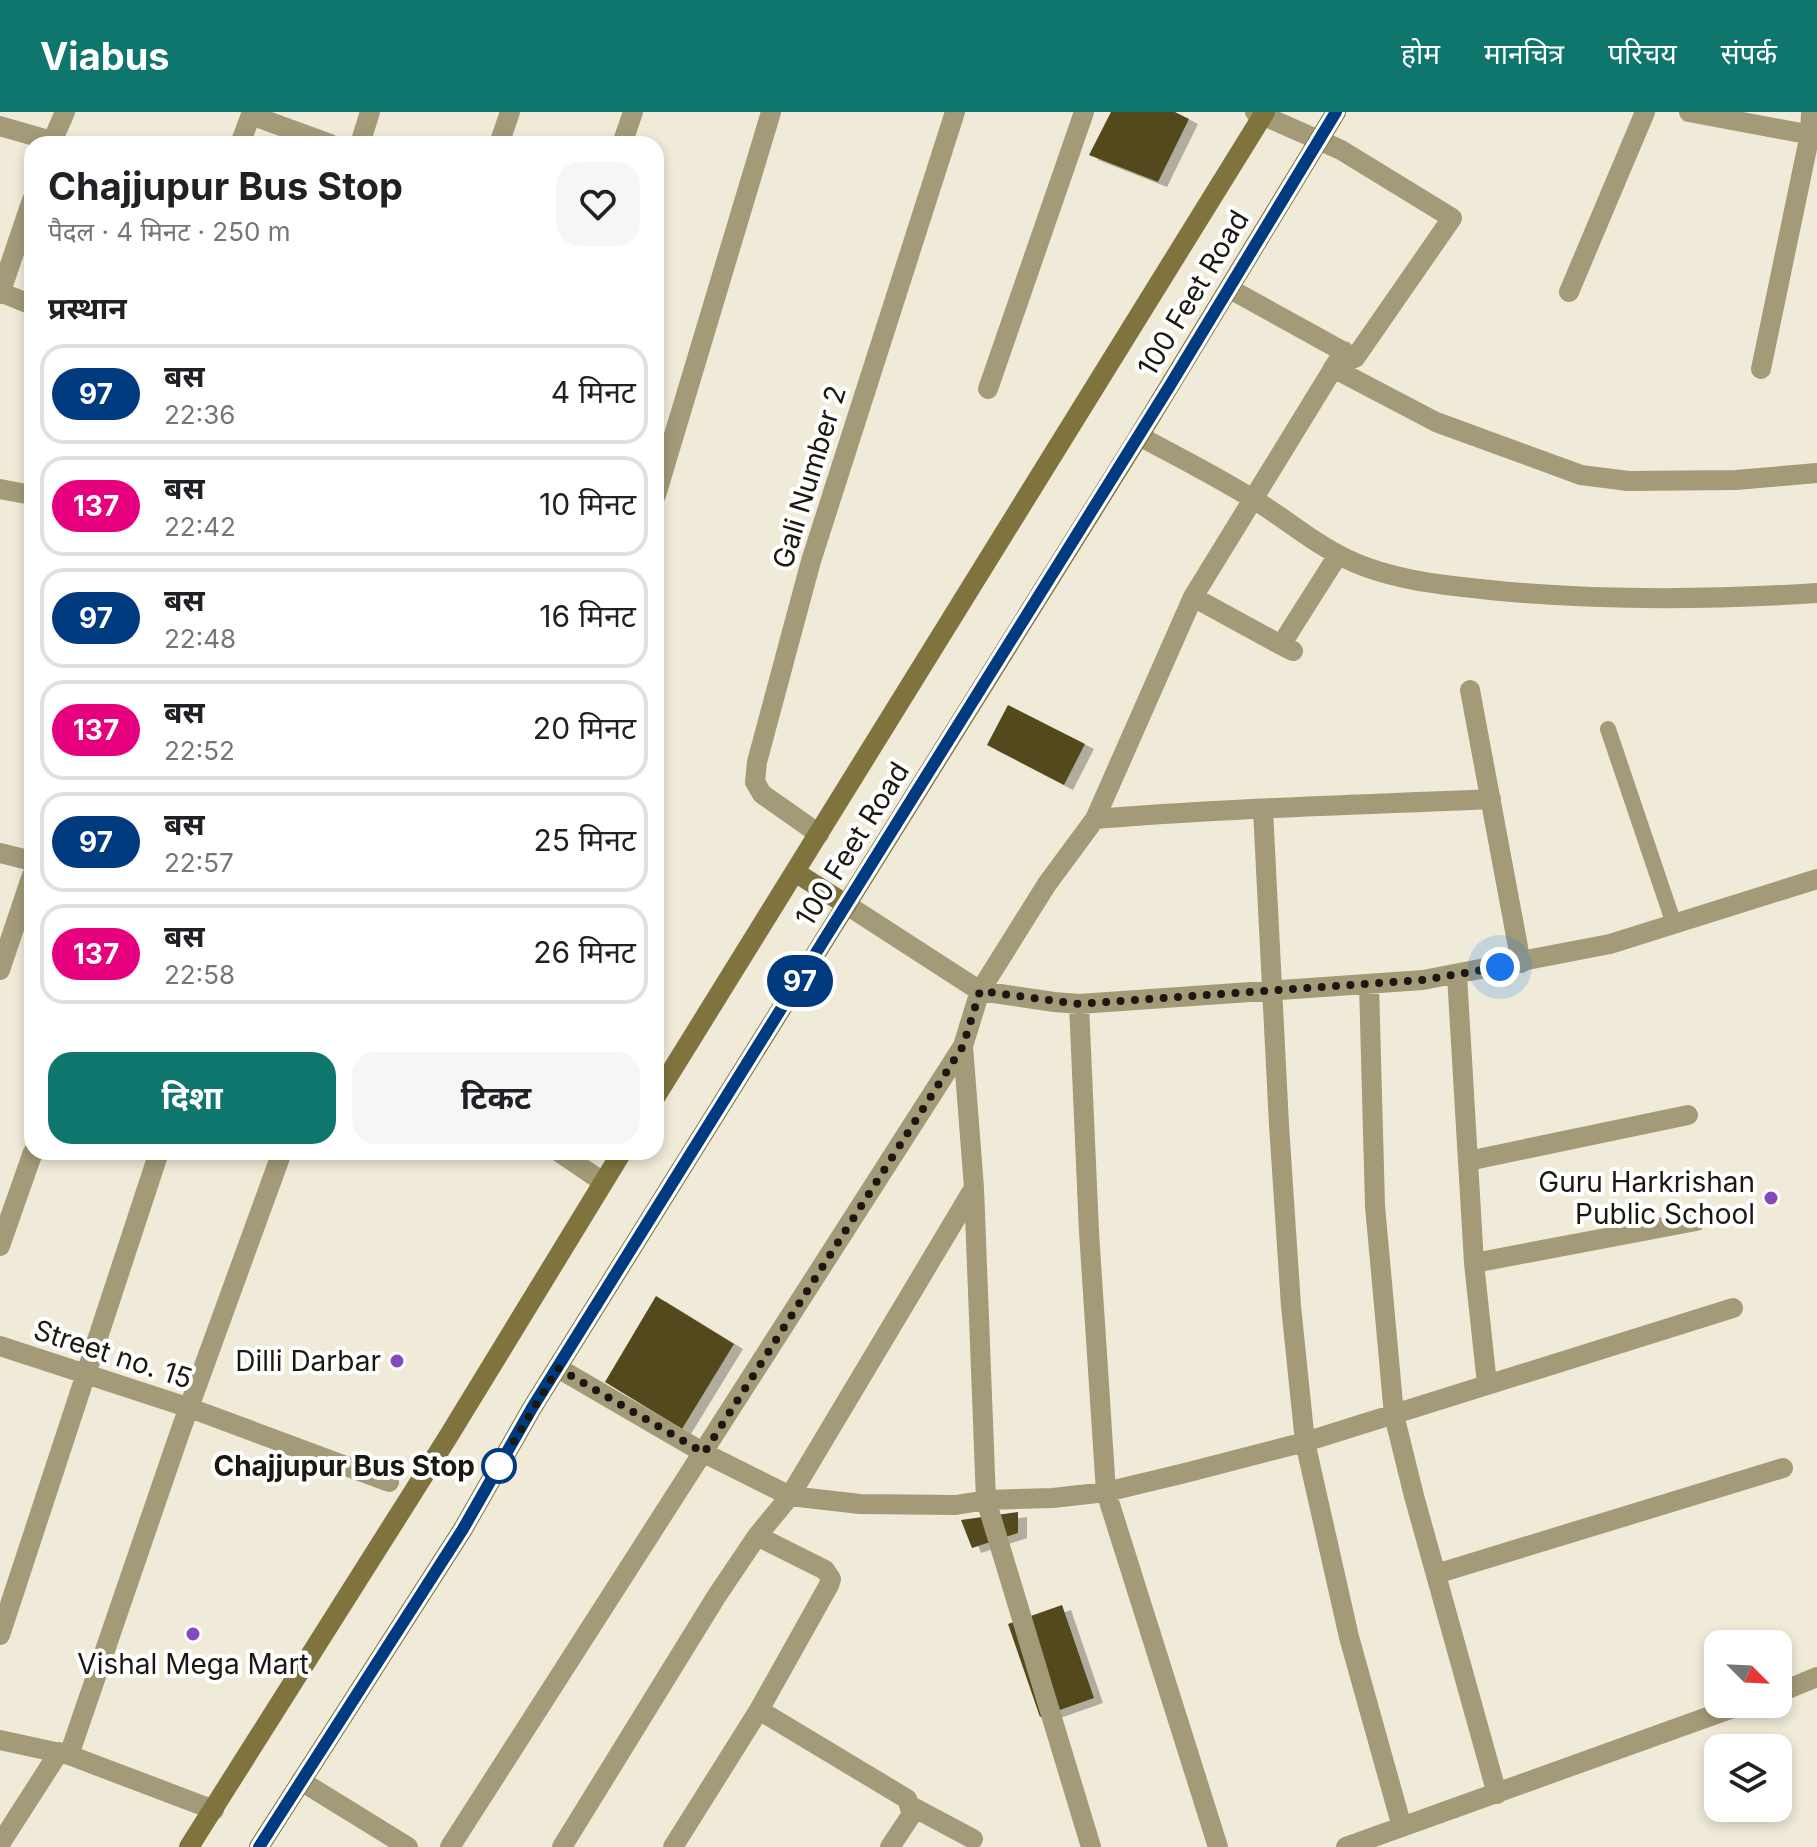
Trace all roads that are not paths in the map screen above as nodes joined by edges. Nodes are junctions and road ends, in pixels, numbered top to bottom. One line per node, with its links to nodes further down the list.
1 (65, 112): 17 (street)
2 (370, 112): 20 (street)
3 (510, 112): 21 (street)
4 (633, 112): 22 (street)
5 (771, 112): 33 (street)
6 (955, 112): 46 (street, Gali Number 2)
7 (1084, 112): 31 (street)
8 (1336, 112): 23 (main road, 100 Feet Road)
9 (1645, 112): 27 (street)
10 (1689, 112): 15 (street)
11 (1811, 112): 15 (street)
12 (251, 113): 18 (street); 19 (street)
13 (1261, 113): 23 (street); 46 (main road, 100 Feet Road)
14 (0, 126): 16 (street)
15 (1813, 135): 30 (street)
16 (32, 136)
17 (55, 136)
18 (243, 136)
19 (310, 136)
20 (362, 136)
21 (502, 136)
22 (625, 136)
23 (1319, 139): 25 (main road, 100 Feet Road); 29 (street)
24 (24, 223): 26 (street)
25 (1230, 289): 29 (street); 32 (main road, 100 Feet Road)
26 (0, 292): 28 (street)
27 (1569, 292)
28 (24, 302)
29 (1339, 360): 34 (street); 37 (street)
30 (1761, 369)
31 (988, 389)
32 (1139, 436): 37 (street); 52 (main road, 100 Feet Road)
33 (664, 468)
34 (1817, 473)
35 (0, 489): 36 (street)
36 (24, 494)
37 (1255, 500): 38 (street); 40 (street)
38 (1338, 555): 39 (street); 40 (street)
39 (1817, 593)
40 (1193, 597): 45 (street)
41 (1470, 690): 43 (street)
42 (1608, 729): 53 (lane)
43 (1491, 799): 44 (street); 54 (street)
44 (1263, 810): 45 (street); 58 (street)
45 (1095, 819): 59 (street)
46 (819, 834): 49 (main road, 100 Feet Road)
47 (0, 853): 48 (street)
48 (24, 859)
49 (795, 872): 52 (main road); 62 (main road, 100 Feet Road)
50 (1817, 879): 53 (street)
51 (24, 899): 55 (street)
52 (847, 905): 59 (street); 77 (main road, 100 Feet Road)
53 (1674, 924): 54 (street)
54 (1521, 963): 56 (street)
55 (0, 970)
56 (1457, 975): 57 (street); 69 (street)
57 (1369, 984): 58 (street); 81 (street)
58 (1272, 990): 60 (street); 82 (street)
59 (980, 991): 60 (street); 61 (street)
60 (1079, 1004): 86 (street)
61 (963, 1046): 71 (street); 83 (street)
62 (664, 1083)
63 (1688, 1115): 69 (street)
64 (30, 1160): 73 (street)
65 (156, 1160): 78 (street)
66 (279, 1160): 80 (street)
67 (571, 1160): 70 (street)
68 (617, 1160): 70 (main road)
69 (1468, 1161): 74 (street)
70 (603, 1182): 101 (main road)
71 (974, 1188): 87 (street); 88 (street)
72 (1696, 1221): 74 (street)
73 (0, 1246)
74 (1474, 1263): 79 (street)
75 (1733, 1308): 79 (street)
76 (0, 1346): 78 (street, Street no. 15)
77 (558, 1368): 83 (street); 98 (main road, 100 Feet Road)
78 (86, 1375): 80 (street, Street no. 15); 91 (street)
79 (1487, 1384): 81 (street)
80 (190, 1408): 85 (street, Street no. 15); 97 (street)
81 (1394, 1415): 82 (street); 90 (street)
82 (1305, 1442): 86 (street); 102 (street)
83 (704, 1453): 87 (street); 108 (street)
84 (1783, 1468): 90 (street)
85 (389, 1482)
86 (1106, 1492): 88 (street); 113 (street)
87 (790, 1496): 88 (street); 89 (street)
88 (986, 1500): 112 (street)
89 (757, 1536): 94 (street); 109 (street)
90 (1436, 1574): 99 (street)
91 (0, 1635)
92 (1817, 1677): 93 (street)
93 (1792, 1687)
94 (759, 1710): 100 (street); 110 (street)
95 (1706, 1718): 99 (street)
96 (0, 1740): 97 (street)
97 (64, 1754): 101 (street); 104 (street)
98 (301, 1781): 106 (main road, 100 Feet Road); 107 (street)
99 (1497, 1794): 102 (street)
100 (911, 1806): 103 (street); 111 (street)
101 (214, 1810): 105 (main road)
102 (1402, 1827): 114 (street)
103 (973, 1839)
104 (0, 1844)
105 (189, 1847)
106 (259, 1847)
107 (408, 1847)
108 (450, 1847)
109 (562, 1847)
110 (673, 1847)
111 (890, 1847)
112 (1091, 1847)
113 (1218, 1847)
114 (1346, 1847)

